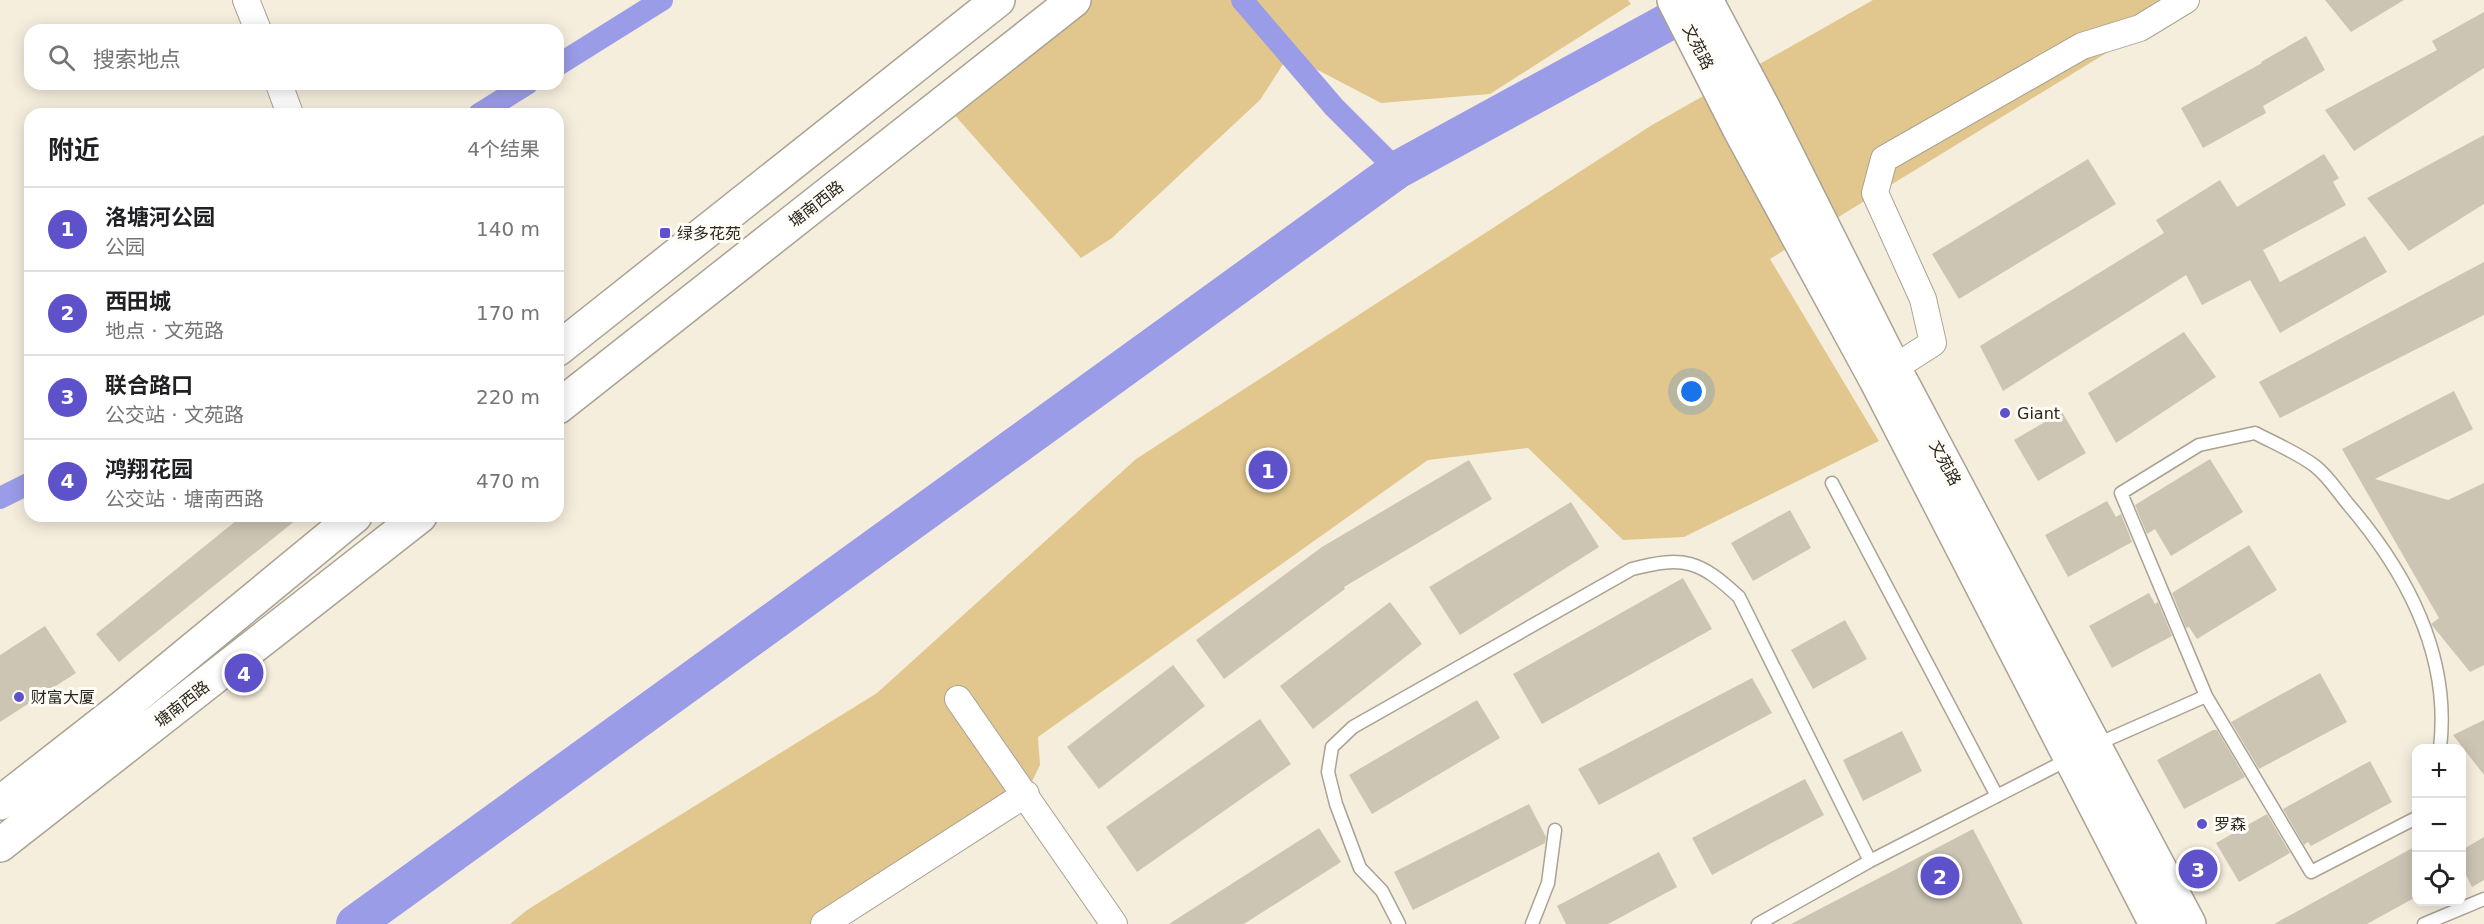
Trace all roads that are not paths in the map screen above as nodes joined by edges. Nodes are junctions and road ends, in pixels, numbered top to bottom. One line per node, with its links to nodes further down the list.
1 (246, 0): 7 (street)
2 (998, 0): 11 (main road)
3 (1074, 0): 13 (main road, 塘南西路)
4 (1674, 0): 10 (main road, 文苑路)
5 (1706, 0): 10 (main road, 文苑路)
6 (2186, 0): 12 (street)
7 (256, 24)
8 (281, 90): 9 (street)
9 (288, 108)
10 (1754, 123): 12 (main road, 文苑路)
11 (564, 344)
12 (1885, 374): 20 (main road, 文苑路)
13 (564, 402)
14 (1832, 483): 22 (lane)
15 (348, 522): 23 (main road)
16 (412, 522): 26 (main road, 塘南西路)
17 (2206, 696): 19 (lane); 20 (lane); 24 (lane)
18 (958, 699): 21 (street)
19 (2440, 744)
20 (2082, 752): 22 (lane); 36 (main road, 文苑路); 37 (main road, 文苑路)
21 (1026, 794): 31 (street); 32 (street)
22 (1997, 796): 27 (lane)
23 (0, 802)
24 (2412, 823)
25 (1555, 830): 34 (lane)
26 (0, 845)
27 (1870, 861): 33 (lane); 35 (lane)
28 (2484, 899): 29 (lane)
29 (2466, 903)
30 (2452, 906): 38 (lane)
31 (824, 924)
32 (1114, 924)
33 (1399, 924)
34 (1532, 924)
35 (1758, 924)
36 (2156, 924)
37 (2189, 924)
38 (2424, 924)

